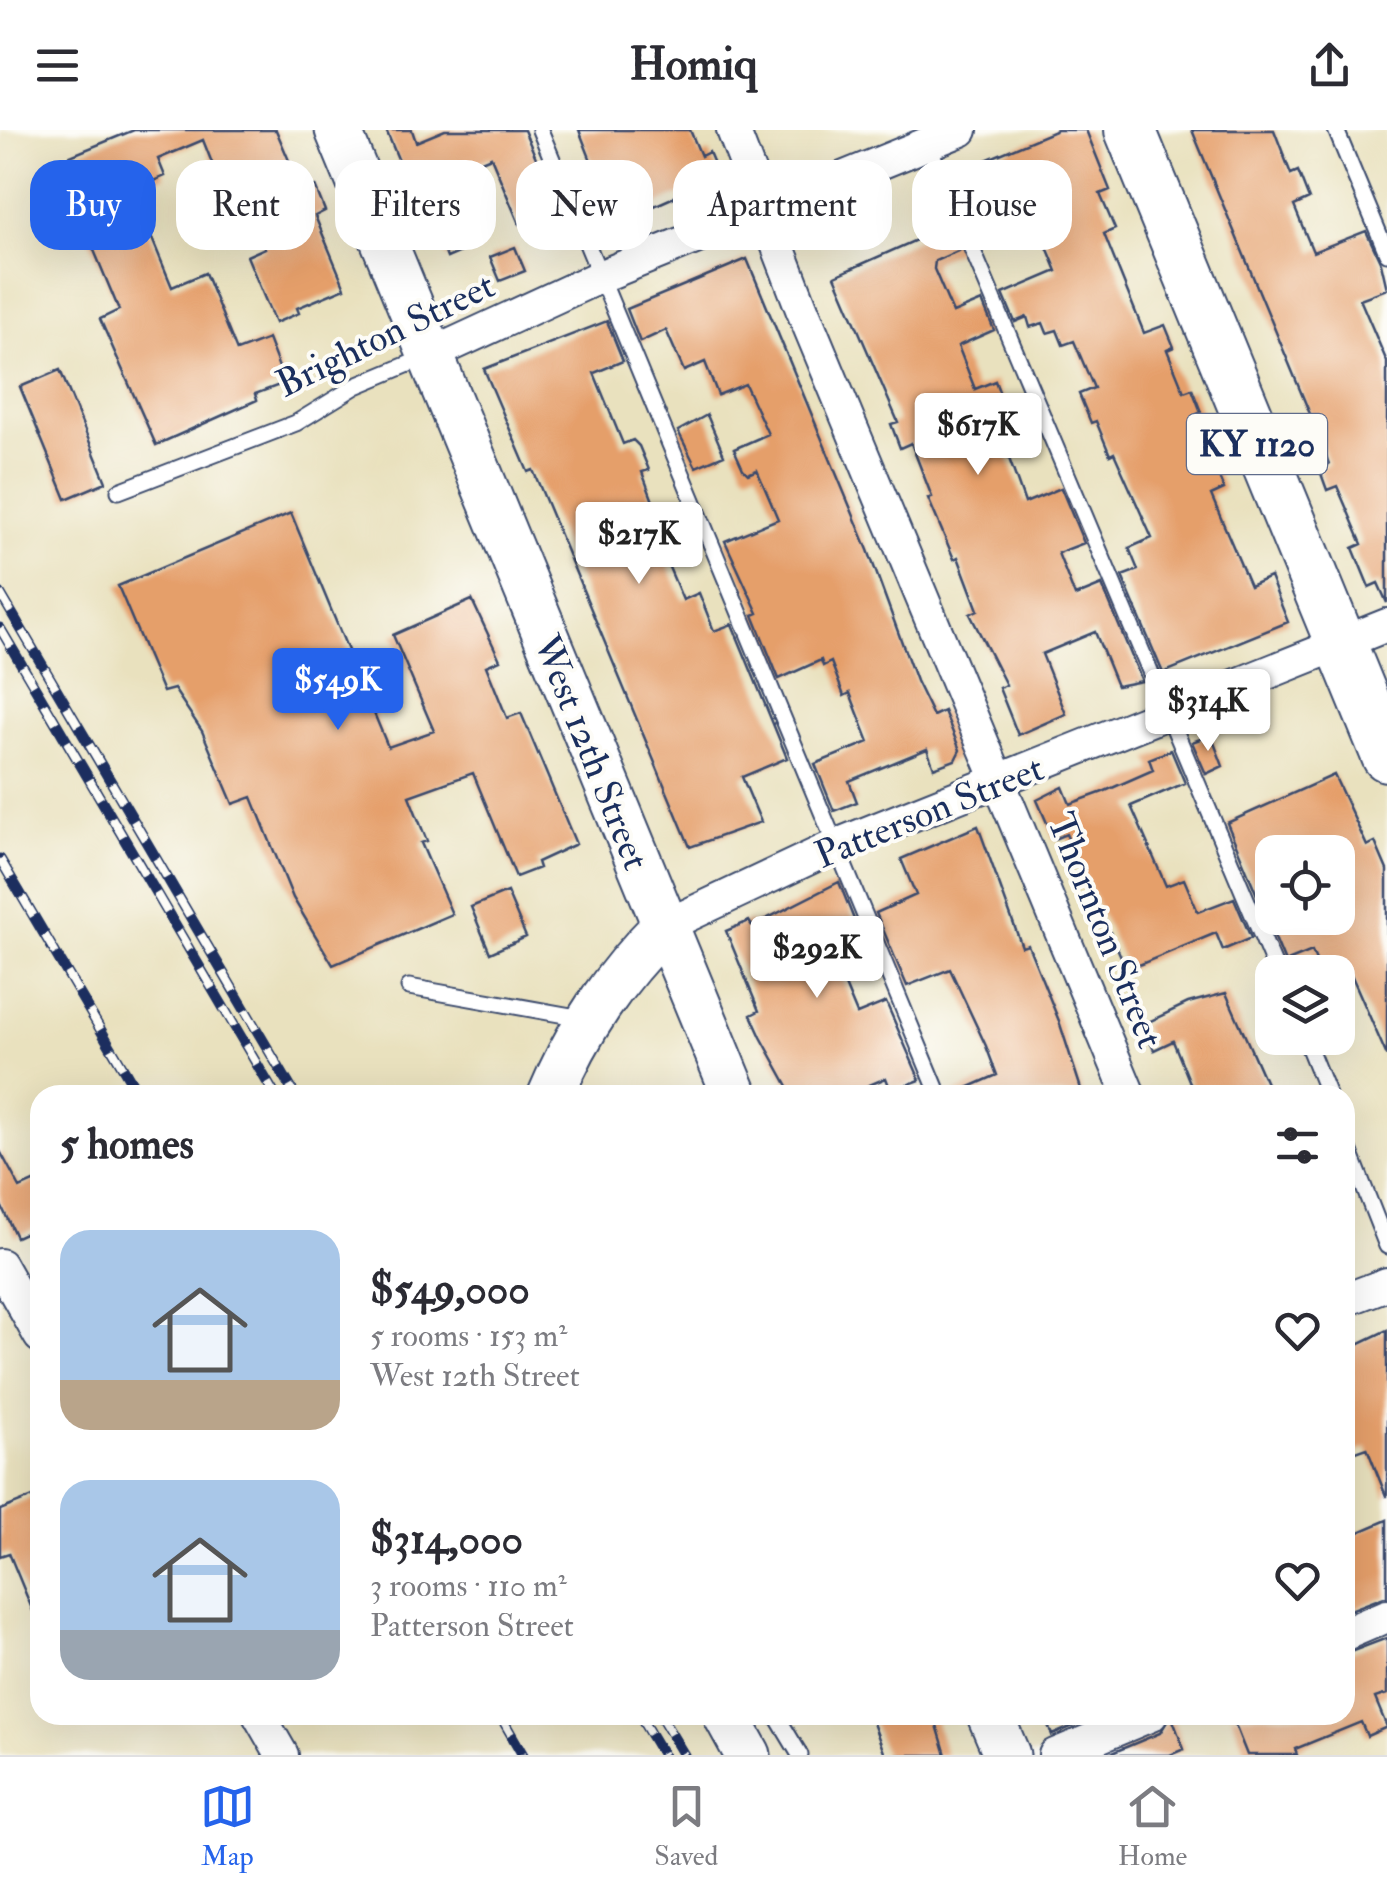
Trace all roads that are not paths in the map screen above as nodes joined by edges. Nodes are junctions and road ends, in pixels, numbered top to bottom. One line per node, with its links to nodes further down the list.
1 (338, 130): 14 (street, West 12th Street)
2 (540, 130): 13 (lane)
3 (733, 130): 8 (street, Thornton Street)
4 (961, 130): 7 (street, Brighton Street)
5 (1130, 130): 17 (main road, KY 1120)
6 (1336, 130): 12 (lane)
7 (924, 137): 9 (street, Brighton Street); 18 (lane)
8 (746, 160)
9 (874, 160)
10 (673, 247): 13 (street, Brighton Street)
11 (781, 250): 20 (street, Thornton Street)
12 (1387, 253)
13 (599, 277): 14 (street, Brighton Street); 21 (lane)
14 (432, 354): 15 (lane, Brighton Street); 22 (street, West 12th Street)
15 (119, 491)
16 (1387, 624): 17 (street, Patterson Street)
17 (1340, 644): 18 (street, Patterson Street); 19 (main road, KY 1120)
18 (1168, 716): 20 (street, Patterson Street); 23 (lane)
19 (1387, 756)
20 (1002, 781): 21 (street, Patterson Street); 30 (street, Thornton Street)
21 (837, 845): 22 (street, Patterson Street); 29 (lane)
22 (664, 926): 25 (street, Patterson Street); 28 (street, West 12th Street)
23 (1270, 955)
24 (409, 987): 25 (lane)
25 (588, 1020): 27 (street, Patterson Street)
26 (1312, 1055): 31 (lane)
27 (556, 1085)
28 (731, 1085)
29 (935, 1085)
30 (1125, 1085)
31 (1324, 1085)
32 (1355, 1164): 33 (lane)
33 (1387, 1246)
34 (0, 1265): 37 (street)
35 (1387, 1284): 36 (street)
36 (1355, 1296)
37 (30, 1318)
38 (1387, 1616): 39 (street)
39 (1355, 1630)
40 (264, 1725): 45 (street)
41 (732, 1725): 46 (street)
42 (782, 1725): 47 (lane)
43 (994, 1725): 48 (street)
44 (1127, 1725): 49 (street)
45 (282, 1755)
46 (748, 1755)
47 (800, 1755)
48 (1006, 1755)
49 (1055, 1755)

